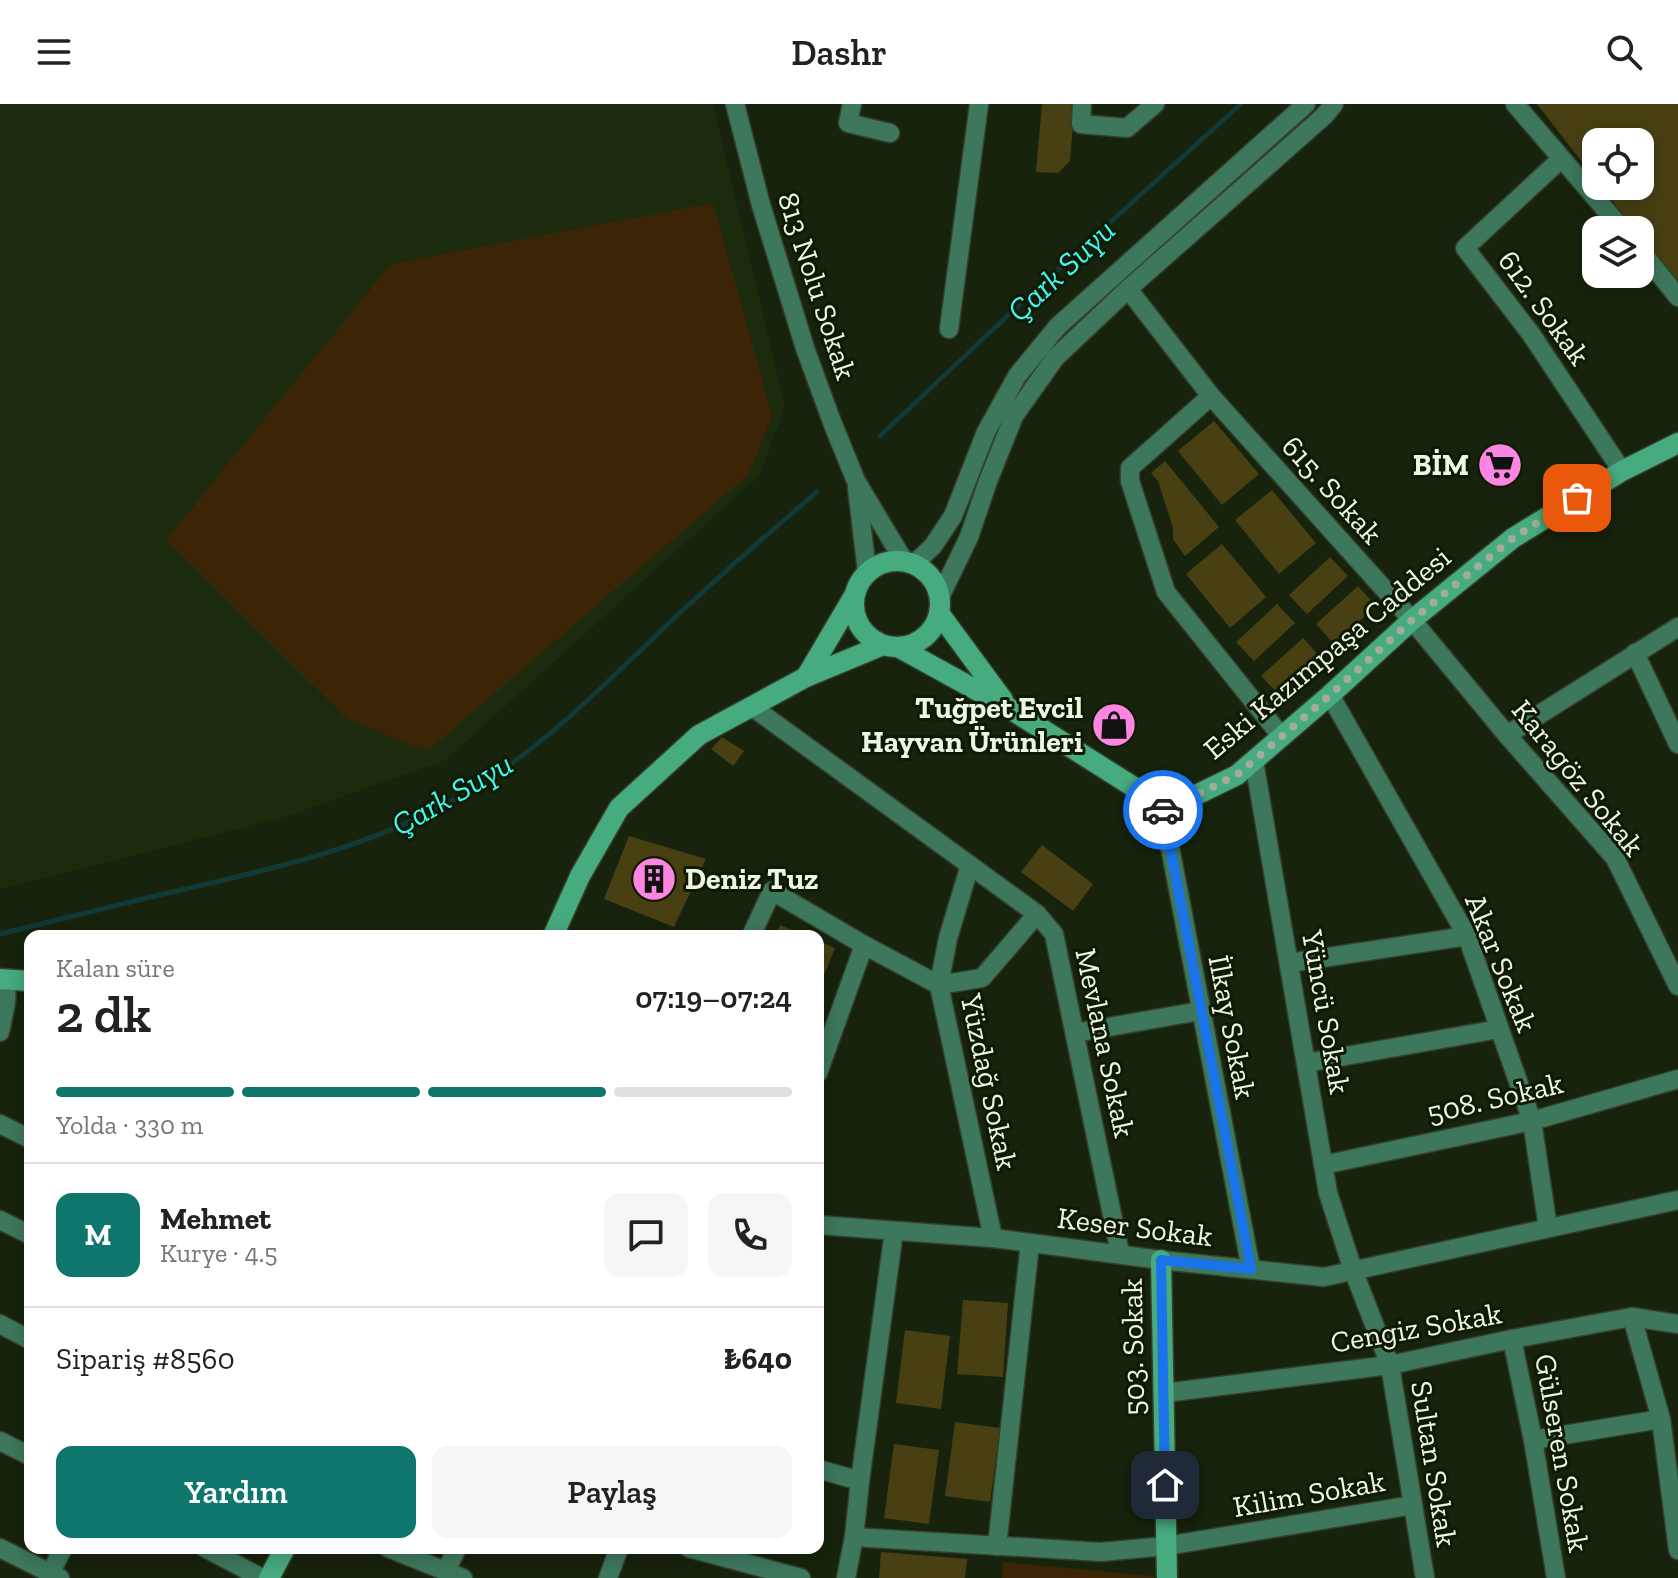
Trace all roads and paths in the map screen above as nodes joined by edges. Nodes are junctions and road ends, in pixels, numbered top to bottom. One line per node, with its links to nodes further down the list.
1 (735, 104): 19 (street, 813 Nolu Sokak)
2 (852, 104): 9 (street)
3 (979, 104): 15 (street)
4 (1082, 104): 5 (street)
5 (1155, 104)
6 (1306, 104): 20 (street)
7 (1334, 104): 13 (street)
8 (1515, 104): 10 (street)
9 (890, 133)
10 (1561, 159): 11 (street); 18 (street, 612. Sokak)
11 (1611, 216)
12 (1654, 267): 14 (street)
13 (1128, 289): 16 (street, 615. Sokak); 23 (street)
14 (1678, 297)
15 (949, 329)
16 (1211, 396): 24 (street, 615. Sokak); 33 (street)
17 (1678, 443): 18 (street, Eski Kazımpaşa Caddesi)
18 (1622, 471): 24 (street, Eski Kazımpaşa Caddesi)
19 (856, 481): 20 (street); 21 (street)
20 (909, 563): 21 (street); 23 (street)
21 (867, 572): 22 (street)
22 (855, 594): 26 (street); 28 (street)
23 (939, 606): 26 (street); 31 (street, Eski Kazımpaşa Caddesi)
24 (1412, 620): 29 (street, Eski Kazımpaşa Caddesi); 32 (street, Karagöz Sokak)
25 (1678, 627): 27 (street)
26 (890, 646): 28 (street); 31 (street, Eski Kazımpaşa Caddesi)
27 (1635, 653): 32 (street); 34 (street)
28 (806, 677): 30 (street)
29 (1330, 695): 33 (street, Eski Kazımpaşa Caddesi); 41 (street, Akar Sokak)
30 (751, 706): 37 (street, Mevlana Sokak); 39 (street)
31 (1007, 707): 36 (street, Eski Kazımpaşa Caddesi)
32 (1507, 735): 44 (street, Karagöz Sokak)
33 (1282, 737): 35 (street, Eski Kazımpaşa Caddesi)
34 (1678, 744)
35 (1254, 761): 36 (street, Eski Kazımpaşa Caddesi); 43 (street, Yüncü Sokak)
36 (1160, 795): 49 (street, İlkay Sokak)
37 (970, 865): 38 (street, Mevlana Sokak); 47 (street)
38 (1037, 914): 47 (street); 52 (street, Mevlana Sokak)
39 (556, 930)
40 (754, 930): 42 (street, Yüzdağ Sokak)
41 (1467, 936): 43 (street); 50 (street, Akar Sokak)
42 (864, 945): 47 (street, Yüzdağ Sokak); 53 (street)
43 (1289, 963): 54 (street, Yüncü Sokak)
44 (1673, 963): 48 (street, Karagöz Sokak)
45 (3, 979): 46 (street); 51 (street)
46 (24, 981)
47 (939, 985): 66 (street, Yüzdağ Sokak)
48 (1678, 986)
49 (1200, 1011): 52 (street); 70 (street, İlkay Sokak)
50 (1499, 1029): 54 (street); 56 (street, Akar Sokak)
51 (0, 1032)
52 (1075, 1033): 68 (street, Mevlana Sokak)
53 (824, 1056)
54 (1306, 1063): 59 (street, Yüncü Sokak)
55 (1678, 1079): 56 (street, 508. Sokak)
56 (1532, 1121): 59 (street, 508. Sokak); 63 (street, Akar Sokak)
57 (0, 1124): 58 (street)
58 (24, 1136)
59 (1323, 1165): 71 (street, Yüncü Sokak)
60 (1678, 1200): 63 (street, Keser Sokak)
61 (0, 1220): 65 (street)
62 (824, 1225): 64 (street, Keser Sokak)
63 (1548, 1228): 71 (street, Keser Sokak)
64 (894, 1231): 66 (street, Keser Sokak); 84 (street)
65 (24, 1232)
66 (993, 1238): 67 (street, Keser Sokak)
67 (1030, 1243): 68 (street, Keser Sokak); 87 (street)
68 (1120, 1253): 69 (street, Keser Sokak)
69 (1161, 1260): 70 (street, Keser Sokak); 78 (street, 503. Sokak)
70 (1251, 1269): 71 (street, Keser Sokak)
71 (1353, 1270): 77 (street, Sultan Sokak)
72 (1632, 1317): 74 (street, Cengiz Sokak); 76 (street, Cengiz Sokak); 79 (street)
73 (0, 1324): 75 (street)
74 (1678, 1324)
75 (24, 1337)
76 (1512, 1339): 77 (street, Cengiz Sokak); 80 (street, Gülseren Sokak)
77 (1390, 1365): 78 (street, Cengiz Sokak); 85 (street, Sultan Sokak)
78 (1164, 1393): 88 (street, 503. Sokak)
79 (1661, 1419): 80 (street); 90 (street)
80 (1533, 1440): 107 (street, Gülseren Sokak)
81 (0, 1441): 82 (street)
82 (24, 1453)
83 (824, 1471): 84 (street)
84 (860, 1481): 86 (street)
85 (1413, 1505): 88 (street, Kilim Sokak); 106 (street, Sultan Sokak)
86 (854, 1537): 87 (street, Kilim Sokak); 104 (street)
87 (997, 1546): 88 (street, Kilim Sokak)
88 (1166, 1546): 105 (street, 503. Sokak)
89 (0, 1548): 99 (street)
90 (1678, 1550)
91 (61, 1554): 99 (street)
92 (216, 1554): 100 (street)
93 (282, 1554): 101 (street)
94 (403, 1554): 98 (street)
95 (457, 1554): 98 (street)
96 (617, 1554): 102 (street)
97 (711, 1554): 103 (street)
98 (455, 1574)
99 (55, 1576)
100 (262, 1578)
101 (269, 1578)
102 (608, 1578)
103 (801, 1578)
104 (846, 1578)
105 (1167, 1578)
106 (1425, 1578)
107 (1556, 1578)

